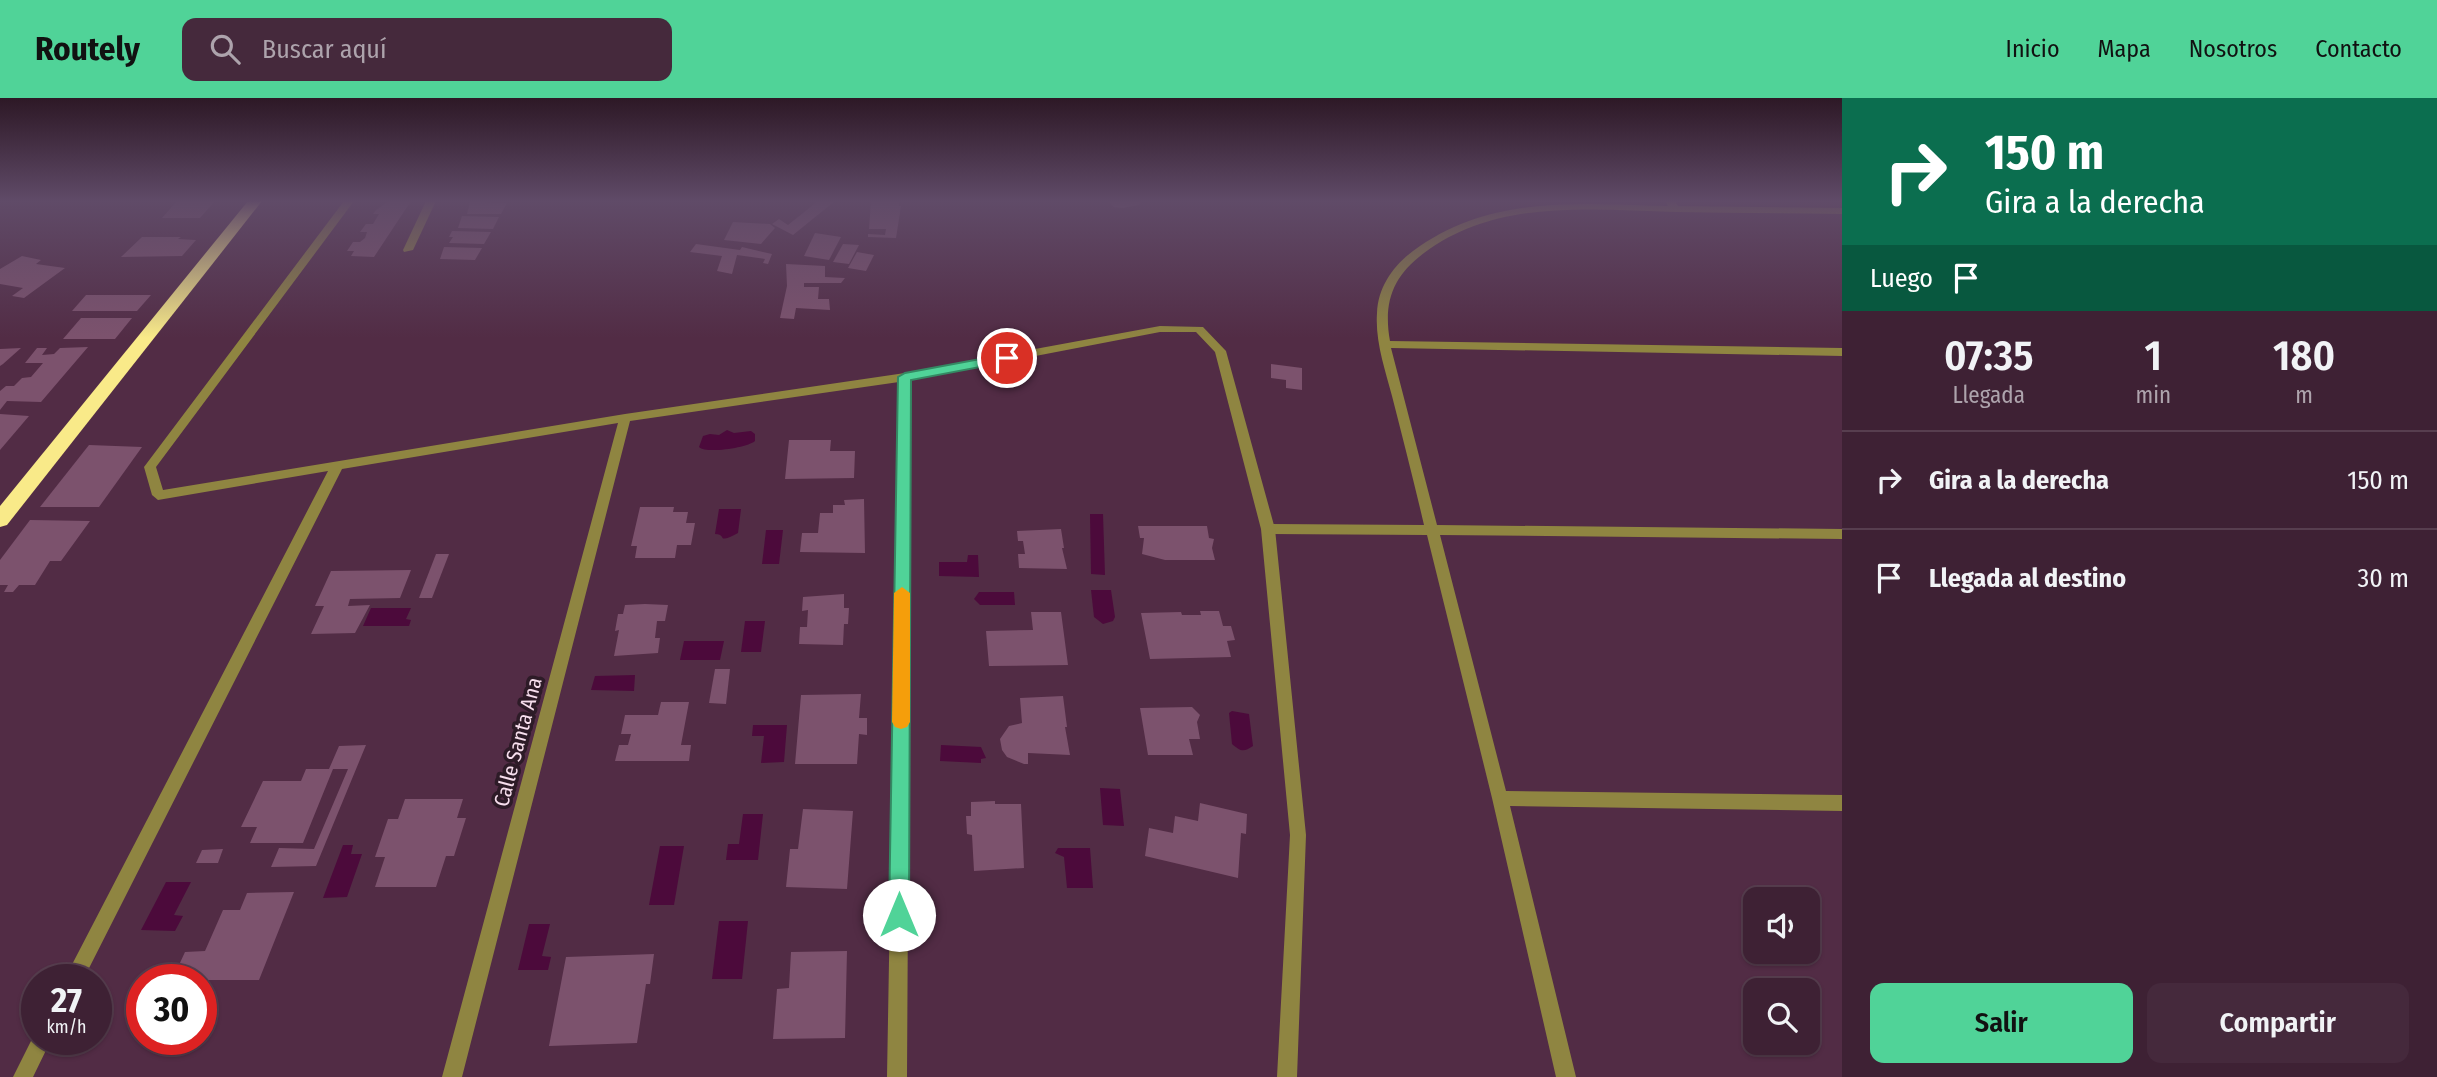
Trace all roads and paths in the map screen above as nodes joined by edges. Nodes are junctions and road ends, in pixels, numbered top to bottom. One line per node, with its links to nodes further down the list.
1 (218, 247): 11 (highway)
2 (315, 247): 10 (street)
3 (410, 247): 5 (street)
4 (1423, 247): 6 (street)
5 (408, 250)
6 (1385, 344): 7 (street); 13 (street)
7 (1842, 352)
8 (905, 377): 9 (street); 12 (street); 21 (street)
9 (625, 418): 10 (street); 20 (street, Calle Santa Ana)
10 (336, 468): 17 (street)
11 (0, 520)
12 (1268, 529): 13 (street); 22 (street)
13 (1432, 530): 14 (street); 15 (street)
14 (1842, 534)
15 (1500, 798): 16 (street); 23 (street)
16 (1842, 803)
17 (81, 964)
18 (35, 1055): 19 (street)
19 (23, 1077)
20 (452, 1077)
21 (897, 1077)
22 (1287, 1077)
23 (1566, 1077)

